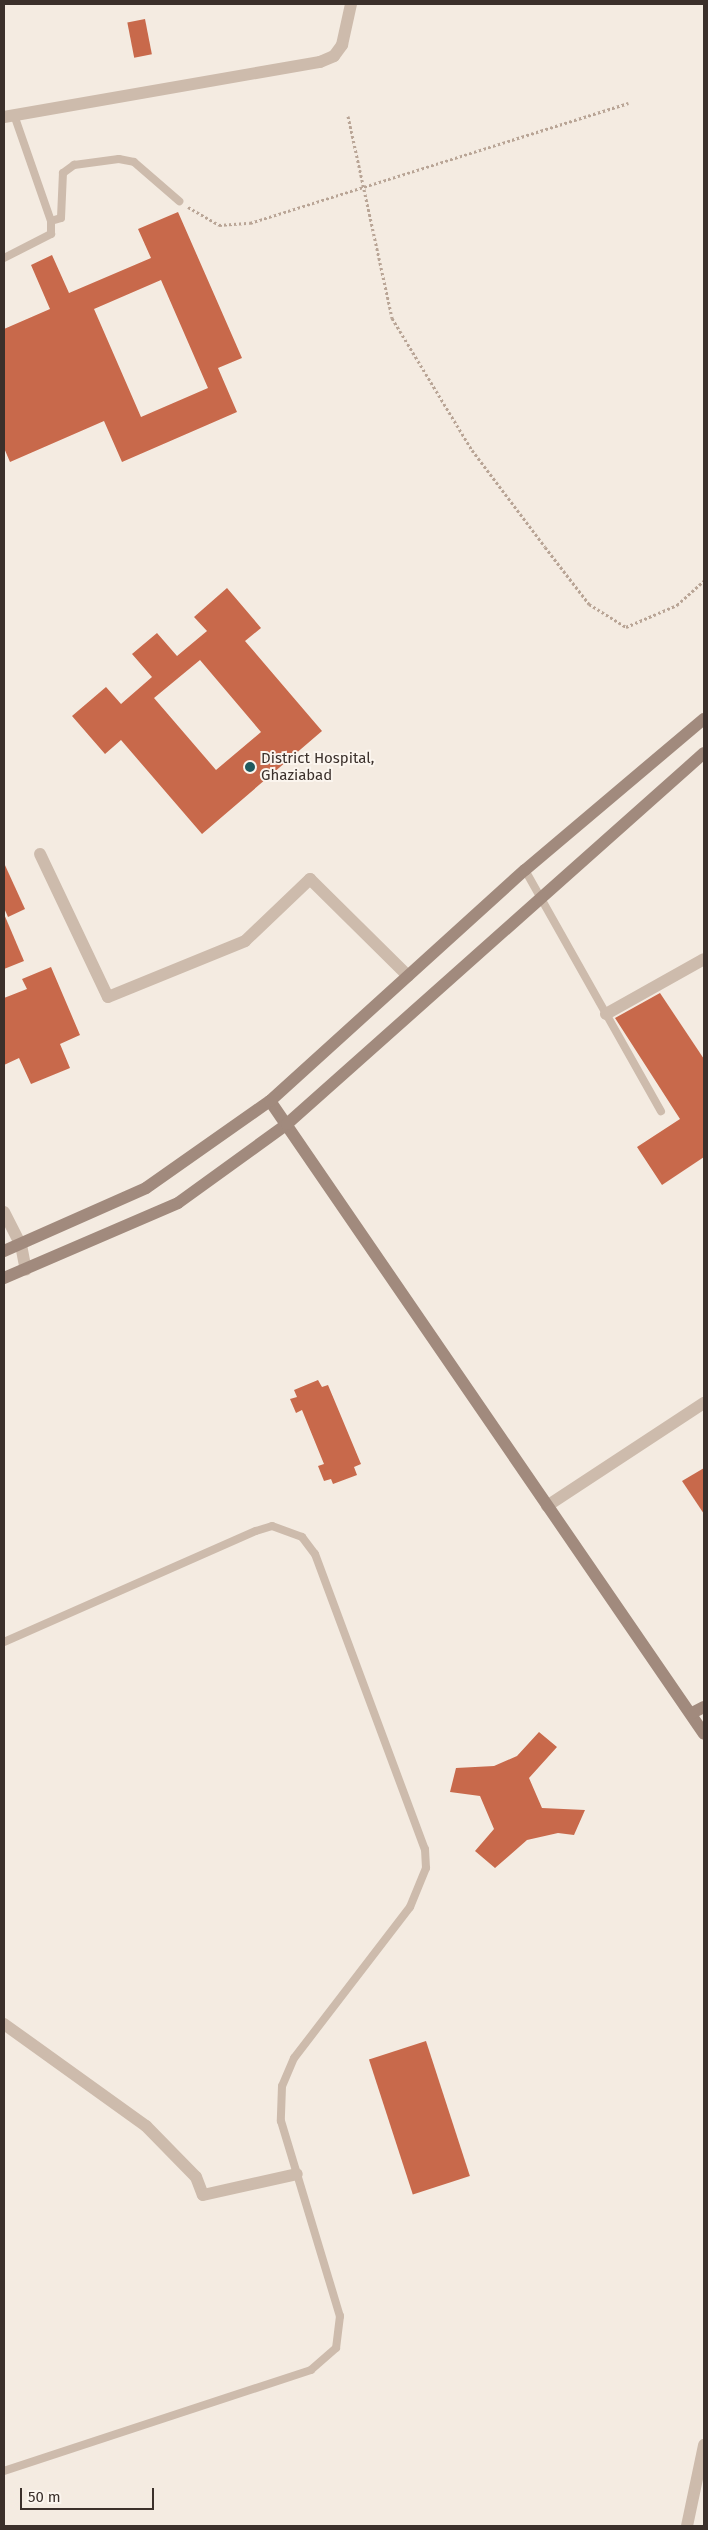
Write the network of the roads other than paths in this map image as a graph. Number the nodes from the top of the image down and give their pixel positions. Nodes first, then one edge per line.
1 (351, 4) edge
2 (9, 116) edge
3 (179, 201) road end
4 (51, 221) junction
5 (4, 258) edge
6 (704, 719) edge
7 (704, 753) edge
8 (40, 854) dead end
9 (525, 870) junction
10 (539, 896) junction
11 (704, 959) edge
12 (408, 976) junction
13 (606, 1014) junction
14 (270, 1101) junction
15 (661, 1111) dead end
16 (287, 1124) junction
17 (4, 1212) edge
18 (21, 1245) junction
19 (4, 1251) edge
20 (26, 1270) junction
21 (4, 1278) edge
22 (704, 1403) edge
23 (547, 1506) junction
24 (4, 1642) edge
25 (704, 1707) edge
26 (692, 1714) junction
27 (704, 1734) edge
28 (4, 2024) edge
29 (297, 2174) junction
30 (704, 2445) edge
31 (4, 2471) edge
32 (687, 2526) edge

1 - 2 street
2 - 4 lane
3 - 4 lane
4 - 5 lane
6 - 9 street
7 - 10 street
8 - 12 street
9 - 10 lane
9 - 12 street
10 - 13 lane
10 - 16 street
11 - 13 street
12 - 14 street
13 - 15 lane
14 - 16 street
14 - 18 street
16 - 20 street
16 - 23 street
17 - 18 street
18 - 19 street
18 - 20 street
20 - 21 street
22 - 23 street
23 - 26 street
24 - 29 lane
25 - 26 street
26 - 27 street
28 - 29 street
29 - 31 lane
30 - 32 street

